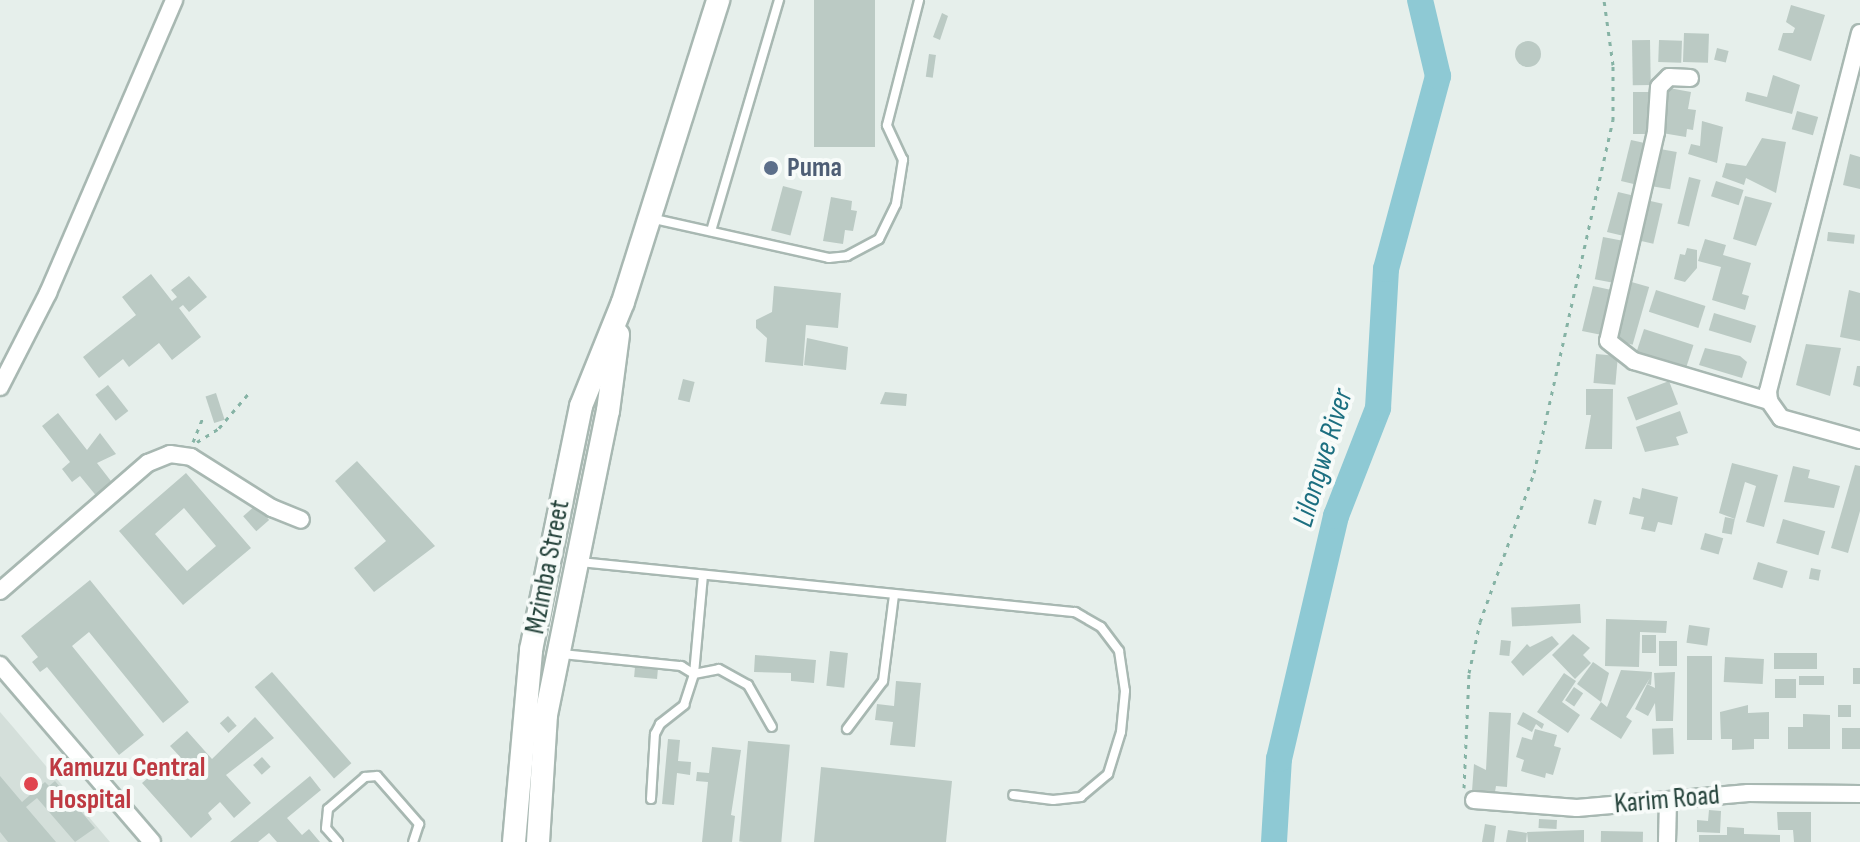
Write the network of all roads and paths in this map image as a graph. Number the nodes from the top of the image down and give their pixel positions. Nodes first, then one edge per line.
1 (174, 0) edge
2 (718, 0) edge
3 (779, 0) edge
4 (919, 0) edge
5 (1604, 0) edge
6 (1860, 33) edge
7 (1690, 78) dead end
8 (650, 218) junction
9 (711, 231) junction
10 (623, 302) junction
11 (2, 375) edge
12 (249, 393) dead end
13 (1769, 401) junction
14 (203, 417) dead end
15 (1860, 440) edge
16 (301, 520) dead end
17 (576, 562) junction
18 (703, 576) junction
19 (0, 591) edge
20 (894, 595) junction
21 (558, 654) junction
22 (0, 665) edge
23 (694, 674) junction
24 (772, 727) dead end
25 (847, 729) dead end
26 (1860, 794) edge
27 (1013, 795) dead end
28 (651, 799) dead end
29 (1474, 800) joint
30 (1668, 801) junction
31 (152, 842) edge
32 (338, 842) edge
33 (413, 842) edge
34 (514, 842) edge
35 (538, 842) edge
36 (1667, 842) edge

1 - 11 street
2 - 8 street, Mzimba Street
3 - 9 lane
4 - 9 lane
5 - 29 path
6 - 13 street
7 - 13 street
8 - 9 lane
8 - 10 street, Mzimba Street
10 - 17 street, Mzimba Street
10 - 34 street, Mzimba Street
12 - 14 path
13 - 15 street
16 - 19 street
17 - 18 lane
17 - 21 street, Mzimba Street
18 - 20 lane
18 - 23 lane
20 - 25 lane
20 - 27 lane
21 - 23 lane
21 - 35 street, Mzimba Street
22 - 31 street
23 - 24 lane
23 - 28 lane
26 - 30 street, Karim Road
29 - 30 street, Karim Road
30 - 36 street
32 - 33 lane

